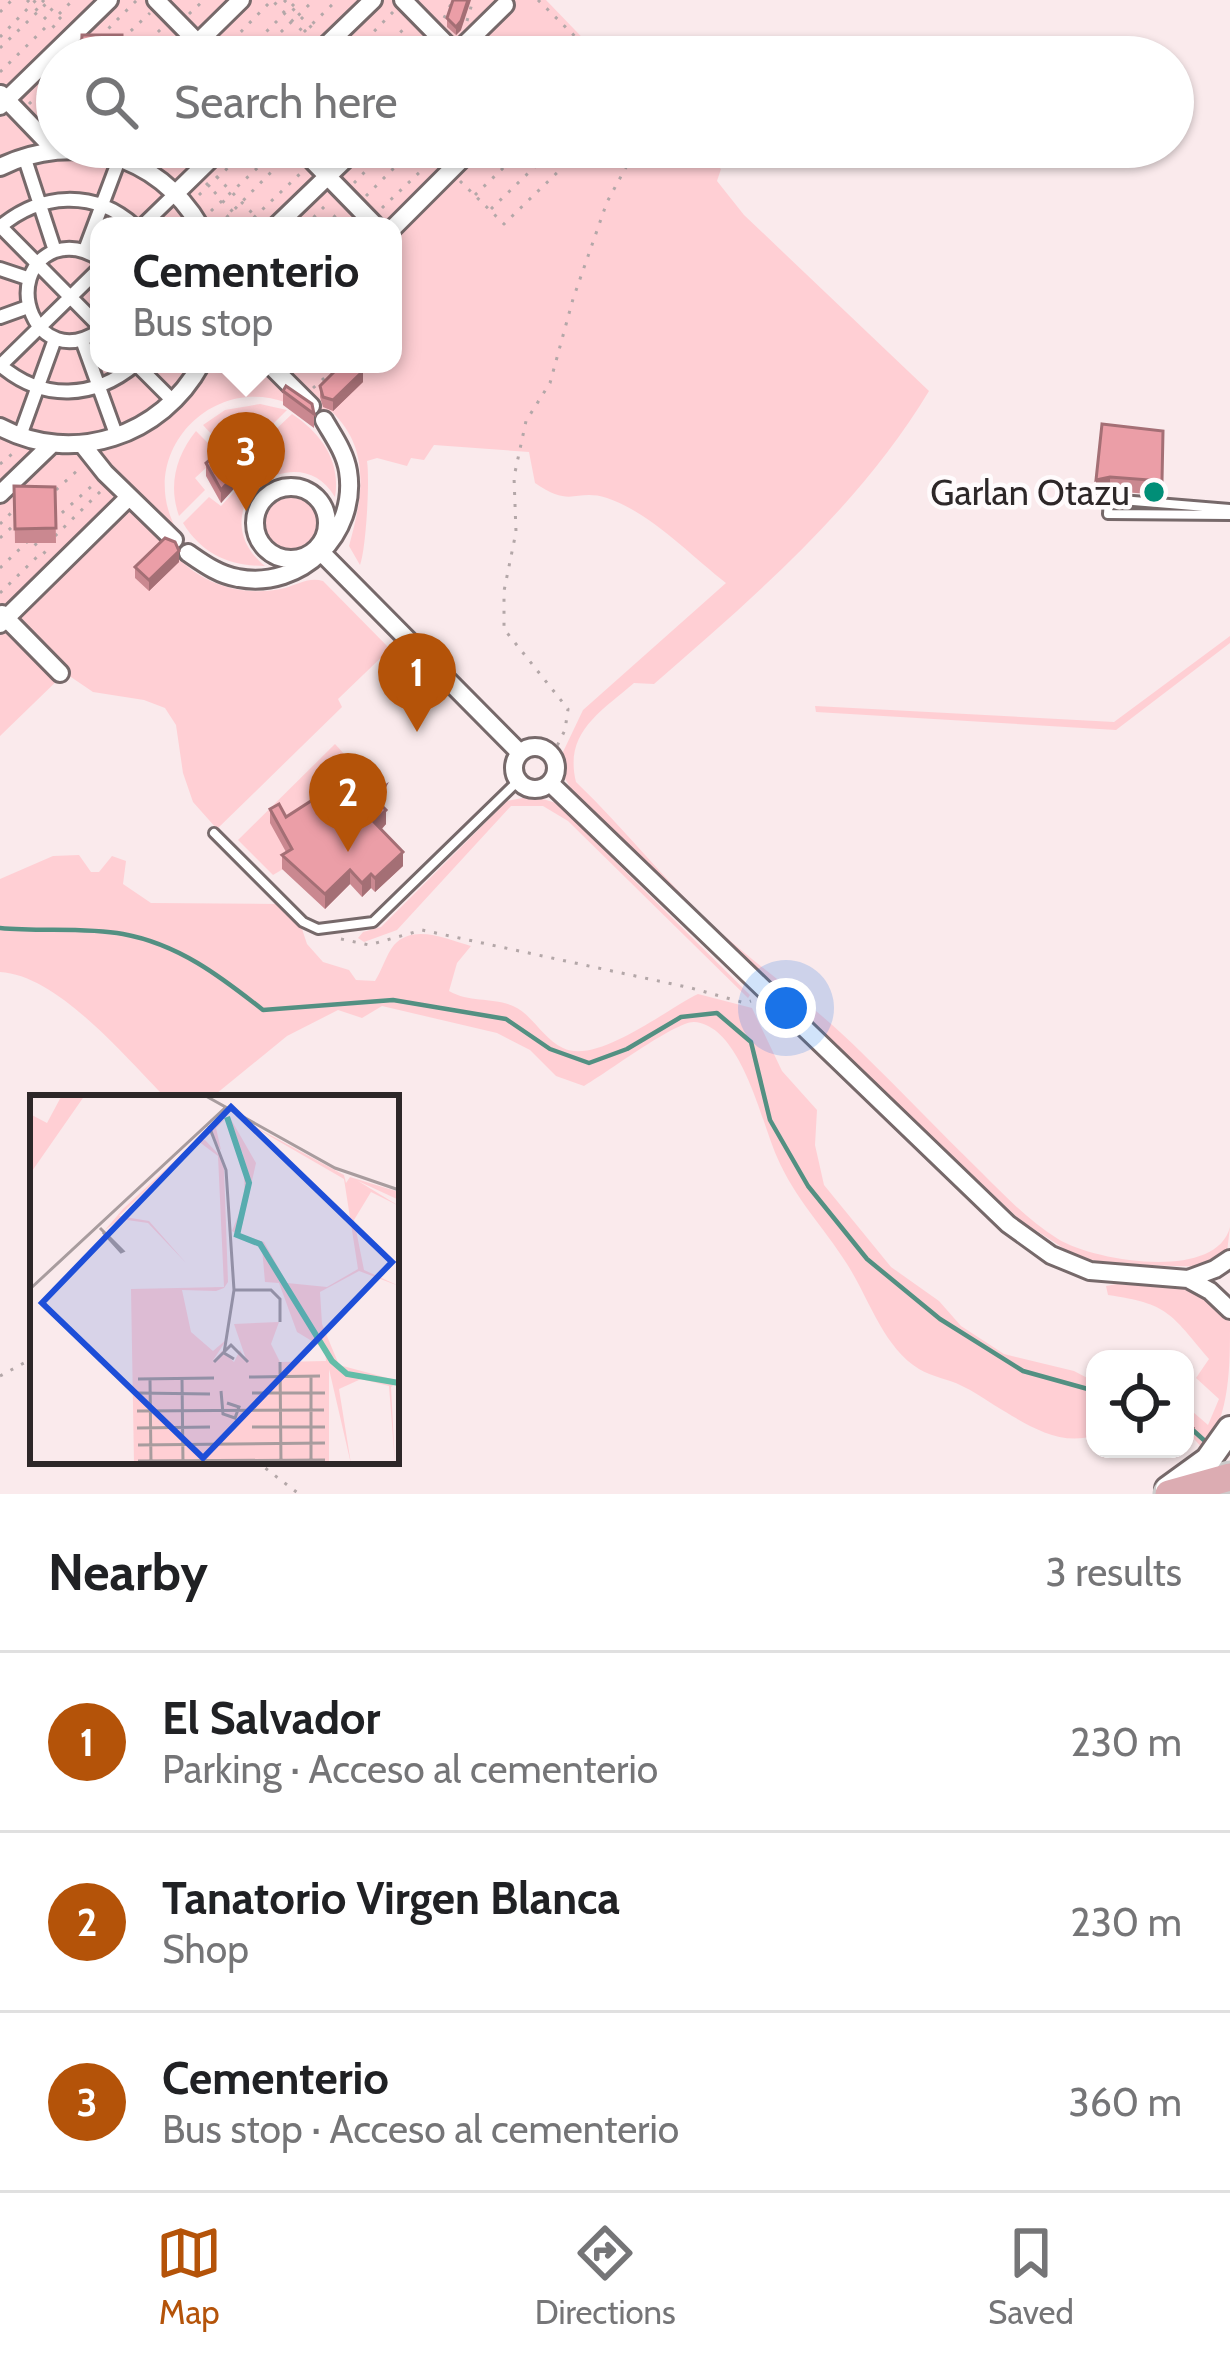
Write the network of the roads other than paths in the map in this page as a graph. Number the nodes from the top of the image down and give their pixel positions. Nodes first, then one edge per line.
1 (109, 0) edge
2 (241, 0) edge
3 (373, 0) edge
4 (404, 0) edge
5 (505, 5) dead end
6 (170, 14) edge
7 (72, 36) edge
8 (191, 36) edge
9 (205, 36) edge
10 (336, 36) edge
11 (438, 36) edge
12 (475, 36) edge
13 (36, 79) edge
14 (11, 108) edge
15 (36, 131) edge
16 (36, 153) edge
17 (24, 156) junction
18 (0, 166) edge
19 (116, 168) edge
20 (140, 168) edge
21 (211, 168) edge
22 (320, 168) edge
23 (336, 168) edge
24 (453, 168) edge
25 (328, 176) junction
26 (182, 200) junction
27 (40, 203) junction
28 (102, 205) junction
29 (98, 217) edge
30 (123, 217) edge
31 (154, 217) edge
32 (194, 217) edge
33 (285, 217) edge
34 (367, 217) edge
35 (402, 219) edge
36 (0, 227) edge
37 (90, 239) edge
38 (86, 250) junction
39 (55, 251) junction
40 (90, 253) edge
41 (37, 263) junction
42 (0, 269) edge
43 (27, 278) junction
44 (90, 278) edge
45 (70, 297) junction
46 (26, 308) junction
47 (0, 317) edge
48 (90, 319) edge
49 (38, 328) junction
50 (90, 335) edge
51 (55, 339) junction
52 (82, 340) junction
53 (90, 362) edge
54 (0, 365) edge
55 (94, 373) edge
56 (122, 373) edge
57 (145, 373) edge
58 (195, 373) edge
59 (278, 373) edge
60 (99, 387) junction
61 (37, 388) junction
62 (174, 402) junction
63 (0, 428) edge
64 (117, 437) junction
65 (24, 438) junction
66 (52, 444) junction
67 (86, 451) junction
68 (0, 496) edge
69 (128, 498) junction
70 (1230, 512) edge
71 (320, 551) junction
72 (2, 618) edge
73 (60, 673) dead end
74 (520, 753) junction
75 (518, 782) junction
76 (550, 783) junction
77 (214, 833) dead end
78 (1230, 1258) edge
79 (1230, 1275) edge
80 (1199, 1280) junction
81 (1230, 1287) edge
82 (1230, 1310) edge
83 (1230, 1429) edge
84 (1230, 1478) edge
85 (1160, 1494) edge
86 (1169, 1494) edge

1 - 7 street
2 - 9 street
3 - 10 street
4 - 11 street
5 - 12 street
6 - 8 street
13 - 14 street
14 - 15 street
16 - 17 street
17 - 18 street
17 - 27 street
19 - 28 street
20 - 26 street
21 - 26 street
22 - 25 street
23 - 25 street
24 - 35 street
25 - 33 street
25 - 34 street
26 - 31 street
26 - 32 street
27 - 28 street
27 - 36 street
27 - 39 street
28 - 29 street
28 - 30 street
36 - 41 street
37 - 38 street
38 - 39 street
38 - 40 street
39 - 41 street
41 - 43 street
41 - 45 street
42 - 43 street
43 - 46 street
44 - 45 street
45 - 48 street
45 - 49 street
46 - 47 street
46 - 49 street
49 - 51 street
49 - 54 street
50 - 52 street
51 - 52 street
51 - 61 street
52 - 53 street
54 - 61 street
55 - 60 street
56 - 60 street
57 - 62 street
58 - 62 street
59 - 71 street
60 - 61 street
60 - 64 street
61 - 65 street
62 - 64 street
63 - 65 street
64 - 67 street
65 - 66 street
66 - 67 street
66 - 68 street
67 - 69 street
69 - 71 street
69 - 72 street
70 - 70 lane
71 - 71 street
71 - 74 street
72 - 73 street
74 - 75 street
74 - 76 street
75 - 76 street
75 - 77 lane
76 - 80 street
78 - 80 street
79 - 80 street
80 - 81 street
80 - 82 street
83 - 85 main road
84 - 86 main road

